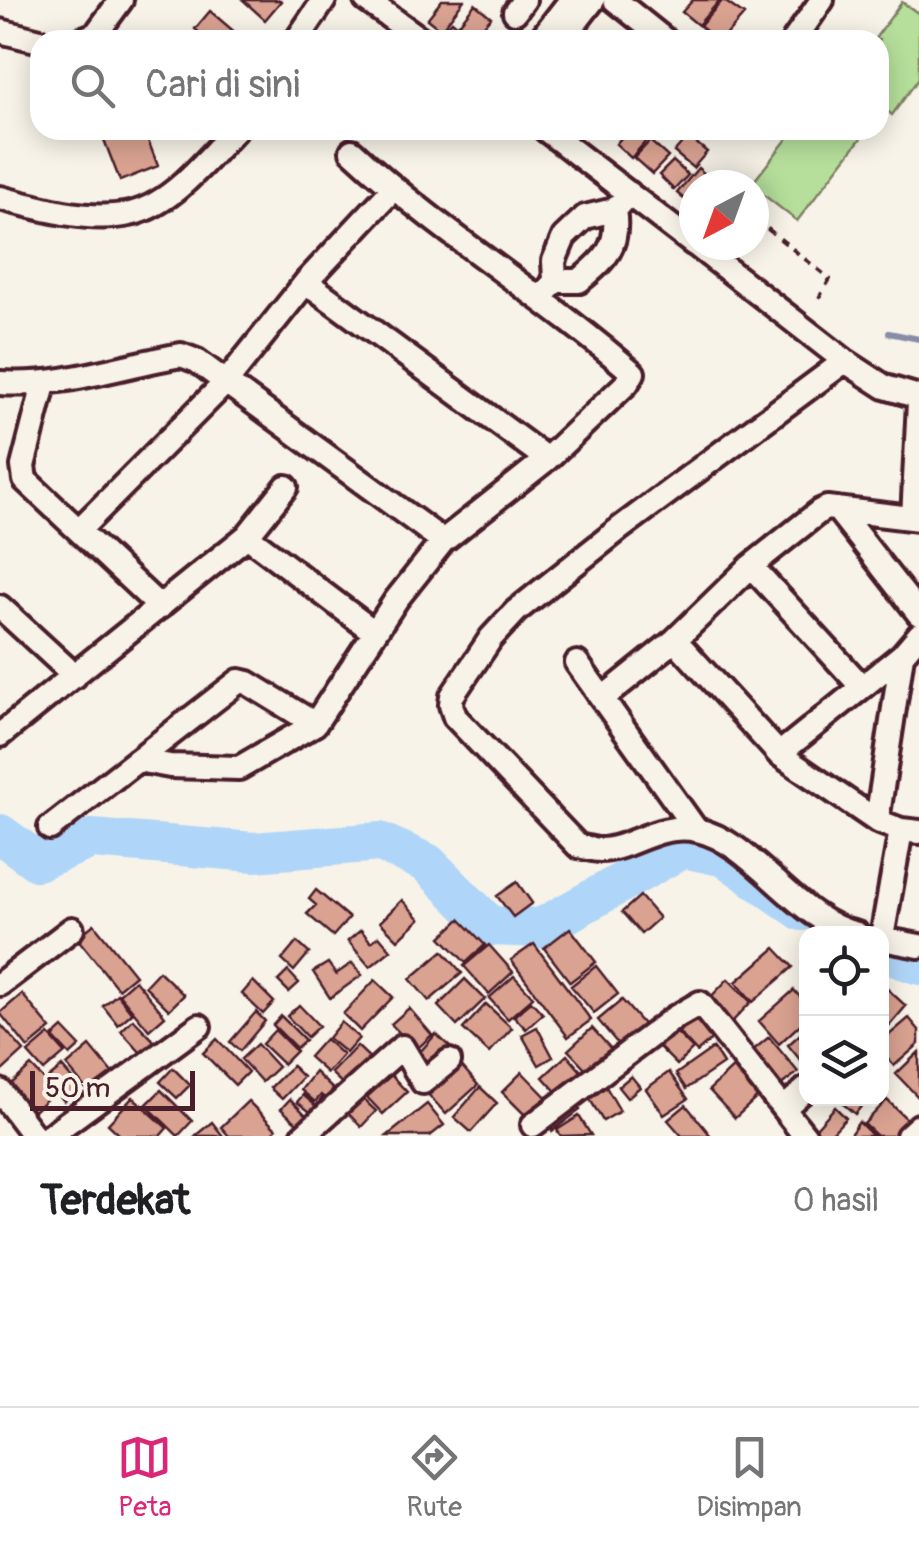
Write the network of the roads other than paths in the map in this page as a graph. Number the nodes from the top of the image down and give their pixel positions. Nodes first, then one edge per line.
1 (121, 0) edge
2 (324, 0) edge
3 (366, 0) edge
4 (572, 0) edge
5 (593, 0) edge
6 (615, 0) edge
7 (822, 0) edge
8 (99, 30) edge
9 (304, 30) edge
10 (408, 30) edge
11 (548, 30) edge
12 (570, 30) edge
13 (652, 30) edge
14 (801, 30) edge
15 (0, 31) edge
16 (30, 38) edge
17 (225, 140) edge
18 (557, 140) edge
19 (352, 151) dead end
20 (393, 189) junction
21 (0, 198) edge
22 (622, 201) junction
23 (679, 235) edge
24 (716, 260) edge
25 (306, 282) junction
26 (548, 289) junction
27 (845, 361) junction
28 (227, 381) junction
29 (0, 382) edge
30 (44, 384) junction
31 (919, 400) edge
32 (547, 459) junction
33 (286, 487) dead end
34 (837, 509) junction
35 (916, 518) edge
36 (80, 530) junction
37 (247, 536) junction
38 (443, 541) junction
39 (751, 566) junction
40 (0, 608) edge
41 (160, 608) junction
42 (919, 614) edge
43 (374, 632) junction
44 (919, 636) edge
45 (675, 640) junction
46 (902, 655) junction
47 (577, 663) dead end
48 (75, 676) junction
49 (862, 688) junction
50 (603, 698) junction
51 (315, 724) junction
52 (0, 736) edge
53 (779, 754) junction
54 (137, 760) junction
55 (877, 820) junction
56 (50, 828) dead end
57 (696, 830) junction
58 (910, 831) edge
59 (839, 926) edge
60 (885, 926) edge
61 (72, 929) dead end
62 (889, 940) edge
63 (919, 946) edge
64 (0, 984) edge
65 (199, 1026) dead end
66 (449, 1061) dead end
67 (0, 1091) edge
68 (799, 1095) edge
69 (784, 1108) junction
70 (532, 1124) dead end
71 (919, 1126) edge
72 (34, 1136) edge
73 (49, 1136) edge
74 (303, 1136) edge
75 (805, 1136) edge
76 (908, 1136) edge

1 - 8 street
2 - 9 street
3 - 10 street
4 - 11 street
5 - 12 street
6 - 13 street
7 - 14 street
15 - 16 street
17 - 21 street
18 - 22 street
19 - 20 street
20 - 25 street
20 - 26 street
22 - 23 street
22 - 26 street
22 - 26 street
24 - 27 street
25 - 28 street
25 - 32 street
26 - 32 street
27 - 31 street
27 - 57 street
28 - 30 street
28 - 36 street
28 - 38 street
29 - 30 street
30 - 36 street
31 - 35 street
32 - 38 street
33 - 37 street
34 - 35 street
34 - 39 street
34 - 42 street
36 - 41 street
37 - 41 street
37 - 43 street
38 - 43 street
39 - 45 street
39 - 49 street
40 - 48 street
41 - 48 street
43 - 51 street
44 - 46 street
45 - 50 street
45 - 53 street
46 - 49 street
46 - 55 street
47 - 50 street
48 - 52 street
49 - 53 street
50 - 57 street
51 - 54 street
51 - 54 street
53 - 55 street
54 - 56 street
55 - 58 street
57 - 59 street
58 - 60 street
61 - 64 street
62 - 63 street
65 - 73 street
66 - 74 street
67 - 72 street
68 - 69 street
69 - 70 street
69 - 75 street
71 - 76 street

